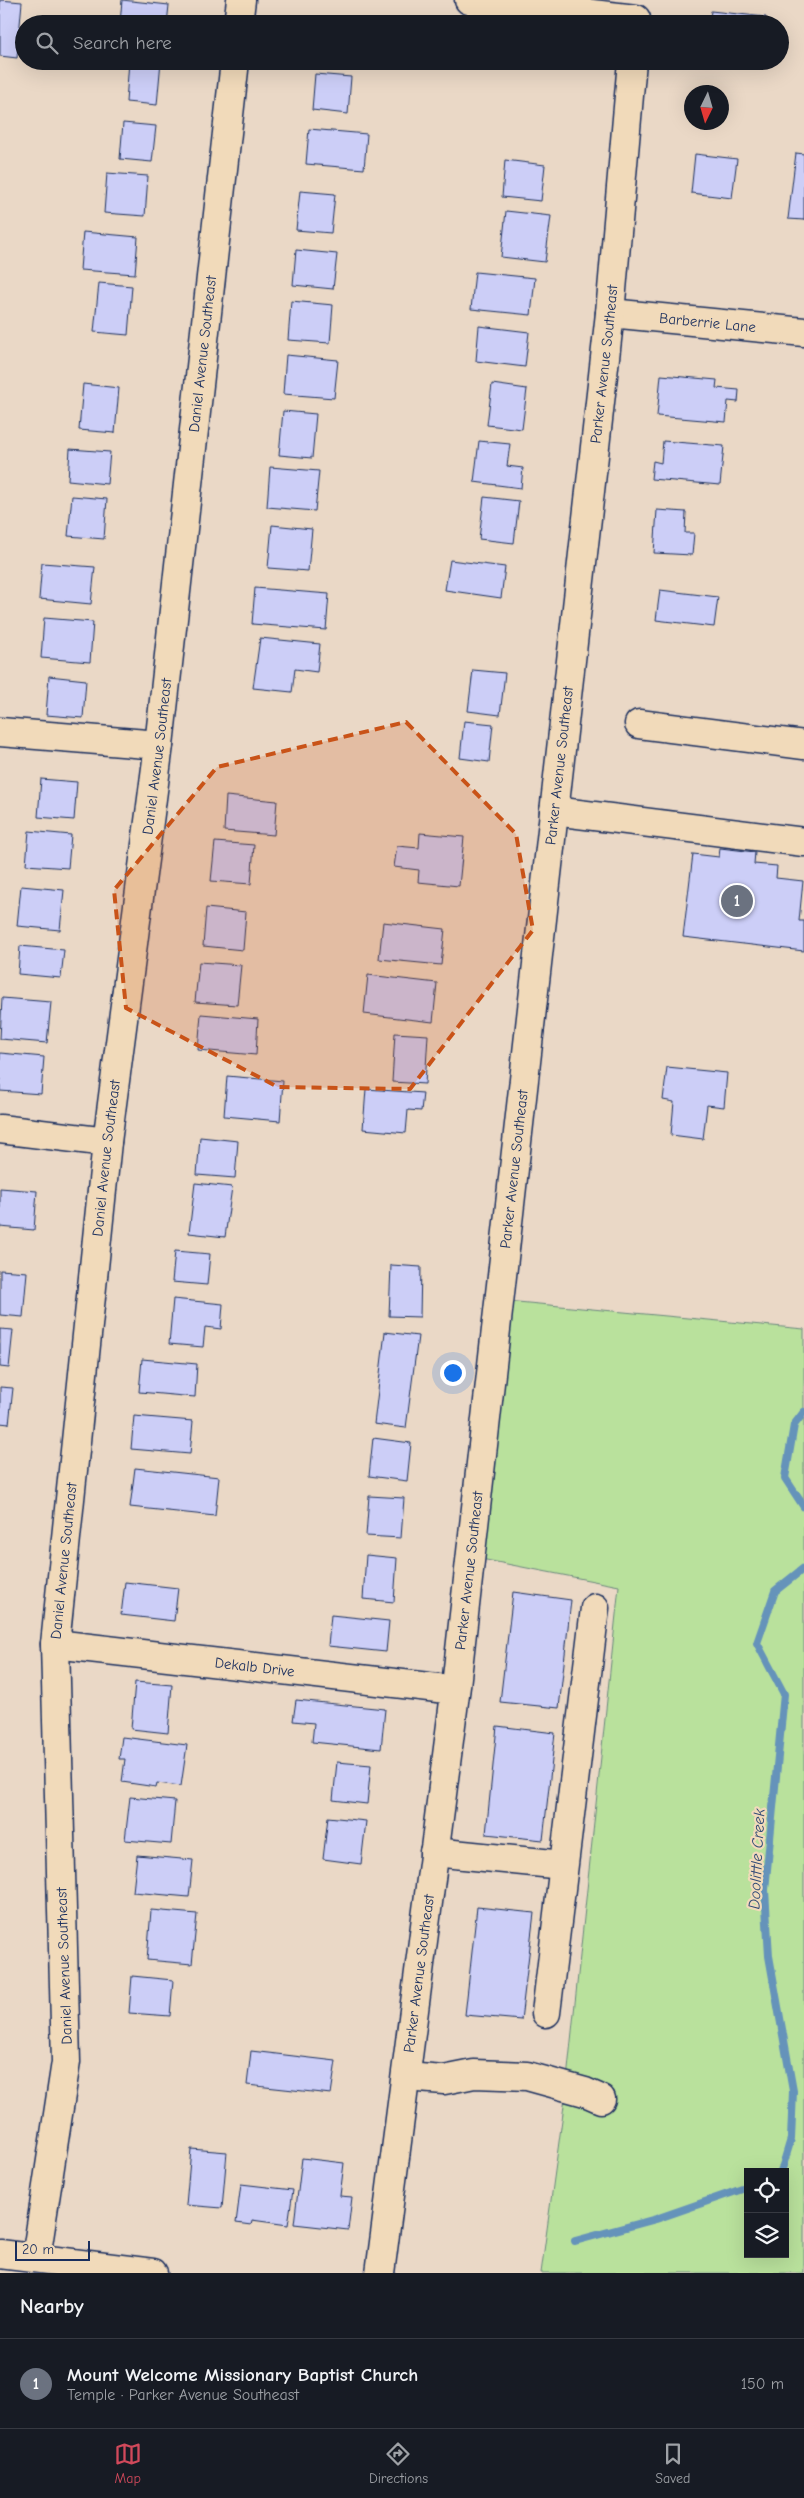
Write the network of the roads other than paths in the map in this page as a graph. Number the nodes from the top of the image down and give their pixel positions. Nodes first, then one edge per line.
1 (241, 0) edge
2 (468, 0) edge
3 (636, 14) edge
4 (239, 15) edge
5 (234, 70) edge
6 (631, 70) edge
7 (610, 313) junction
8 (804, 332) edge
9 (639, 724) dead end
10 (0, 732) edge
11 (159, 745) junction
12 (804, 745) edge
13 (554, 811) junction
14 (804, 842) edge
15 (0, 1129) edge
16 (108, 1142) junction
17 (595, 1608) dead end
18 (55, 1644) junction
19 (455, 1690) junction
20 (434, 1852) junction
21 (563, 1865) junction
22 (546, 2013) dead end
23 (406, 2077) junction
24 (601, 2099) dead end
25 (0, 2254) edge
26 (36, 2258) junction
27 (153, 2273) edge
28 (380, 2273) edge

1 - 4 street
2 - 3 street
5 - 11 street, Daniel Avenue Southeast
6 - 7 street, Parker Avenue Southeast
7 - 8 street, Barberrie Lane
7 - 13 street, Parker Avenue Southeast
9 - 12 street
10 - 11 street
11 - 16 street, Daniel Avenue Southeast
13 - 14 street
13 - 19 street, Parker Avenue Southeast
15 - 16 street
16 - 18 street, Daniel Avenue Southeast
17 - 21 street
18 - 19 street, Dekalb Drive
18 - 26 street, Daniel Avenue Southeast
19 - 20 street, Parker Avenue Southeast
20 - 21 street
20 - 23 street, Parker Avenue Southeast
21 - 22 street
23 - 24 street
23 - 28 street, Parker Avenue Southeast
25 - 26 street
26 - 27 street

